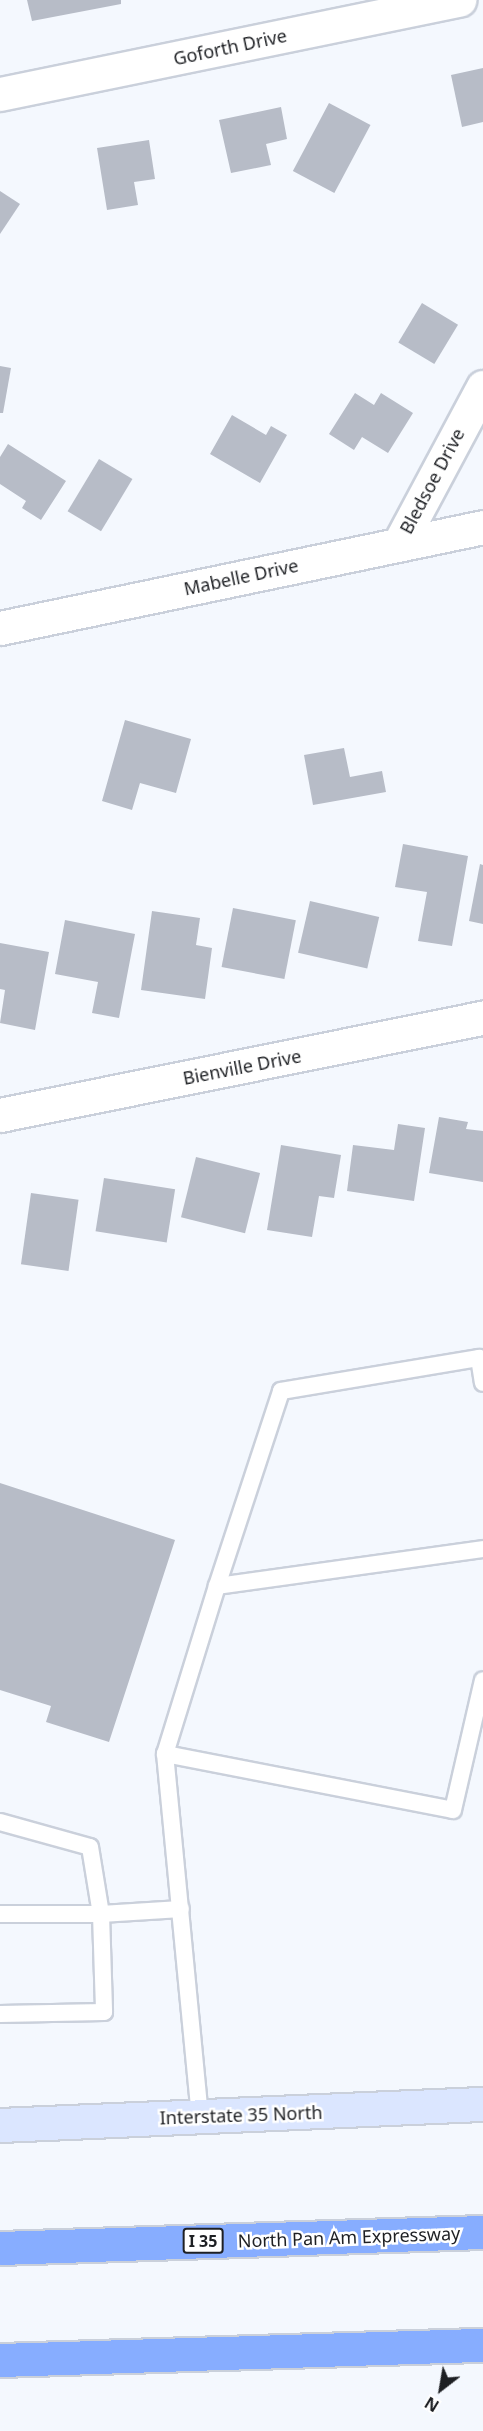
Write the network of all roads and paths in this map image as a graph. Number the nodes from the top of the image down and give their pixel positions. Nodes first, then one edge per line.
1 (459, 0) edge
2 (0, 94) edge
3 (483, 387) edge
4 (483, 527) edge
5 (399, 544) junction
6 (0, 628) edge
7 (483, 1018) edge
8 (0, 1115) edge
9 (483, 1383) edge
10 (483, 1549) edge
11 (217, 1586) junction
12 (483, 1680) edge
13 (165, 1754) junction
14 (0, 1822) edge
15 (181, 1909) junction
16 (0, 1914) edge
17 (100, 1914) junction
18 (0, 2014) edge
19 (483, 2104) edge
20 (200, 2117) junction
21 (0, 2125) edge
22 (483, 2232) edge
23 (0, 2248) edge
24 (483, 2344) edge
25 (0, 2360) edge

1 - 2 street, Goforth Drive
3 - 5 street, Bledsoe Drive
4 - 5 street, Mabelle Drive
5 - 6 street, Mabelle Drive
7 - 8 street, Bienville Drive
9 - 11 lane
10 - 11 lane
11 - 13 lane
12 - 13 lane
13 - 15 lane
14 - 17 lane
15 - 17 lane
15 - 20 lane
16 - 17 lane
17 - 18 lane
19 - 20 main road, Interstate 35 North
20 - 21 main road, Interstate 35 North
22 - 23 highway, North Pan Am Expressway / I 35
24 - 25 highway

